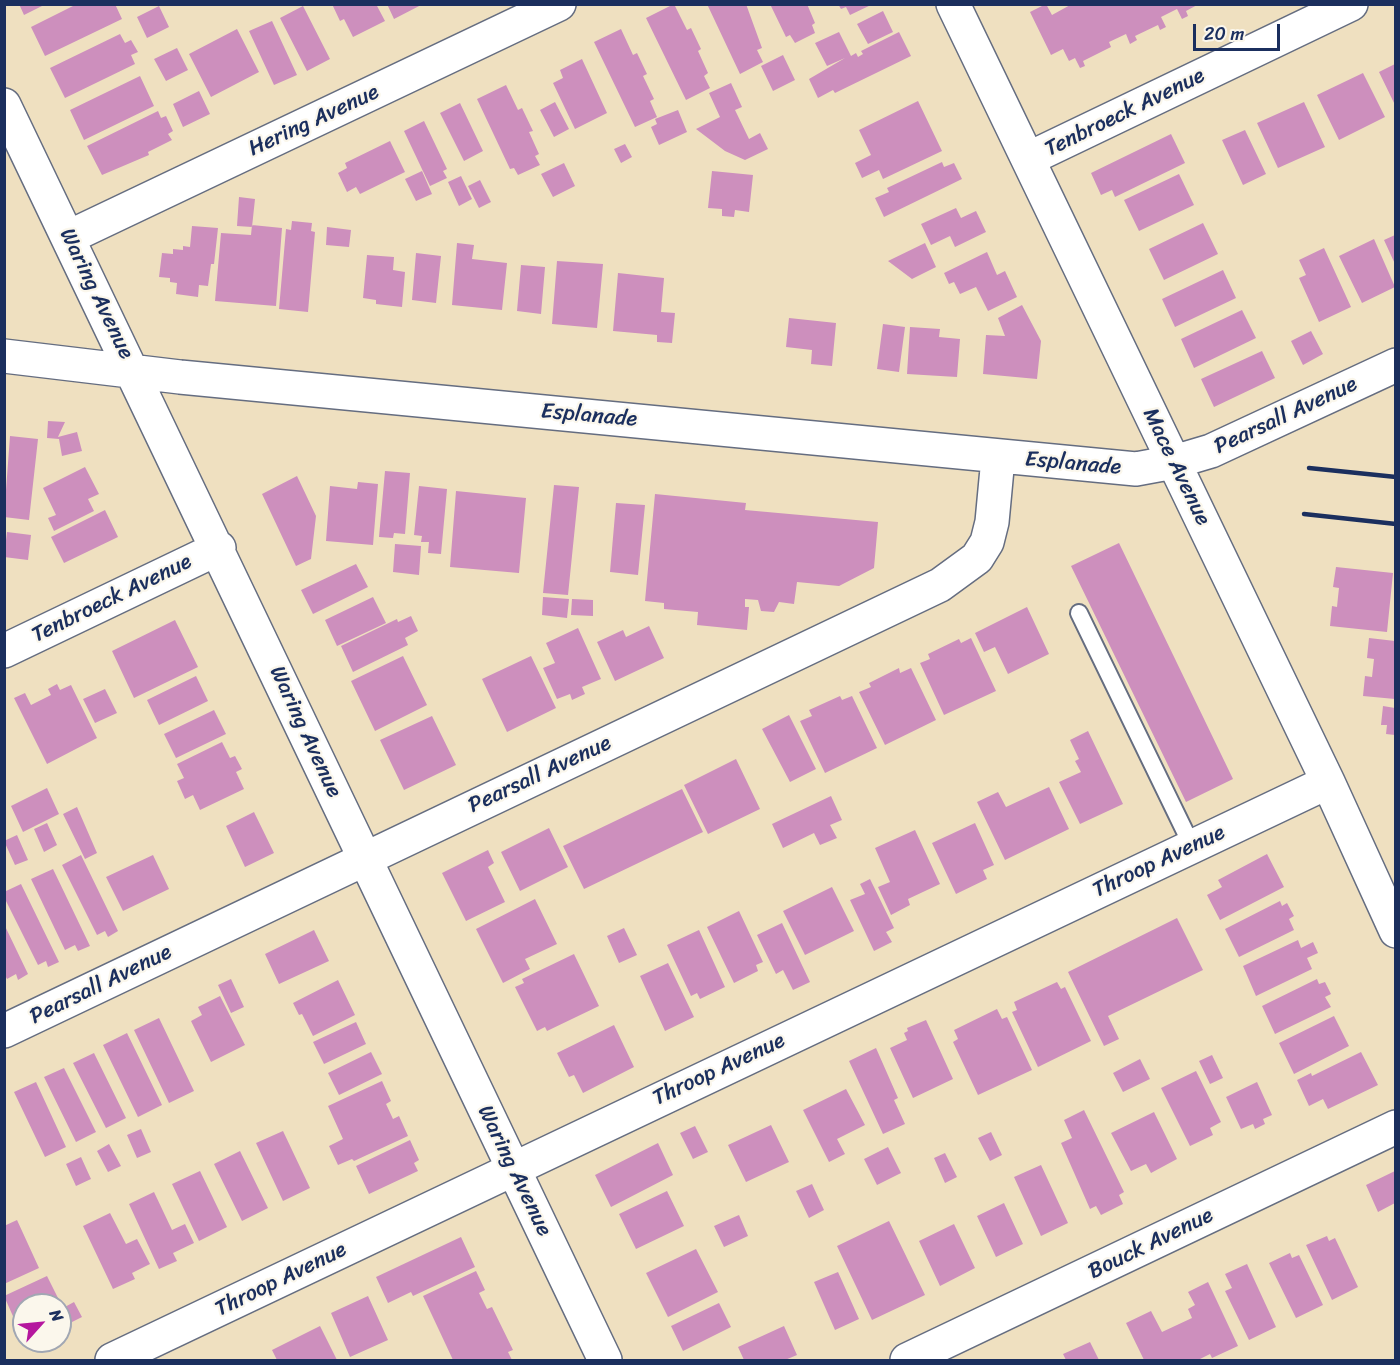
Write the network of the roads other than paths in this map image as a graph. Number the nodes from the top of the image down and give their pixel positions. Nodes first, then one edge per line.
1 (559, 4) edge
2 (953, 4) edge
3 (1351, 4) edge
4 (4, 105) edge
5 (1028, 159) junction
6 (69, 237) junction
7 (4, 357) edge
8 (1395, 365) edge
9 (134, 370) junction
10 (998, 458) junction
11 (1174, 462) junction
12 (219, 548) junction
13 (1079, 613) dead end
14 (4, 651) edge
15 (1328, 782) junction
16 (1192, 846) junction
17 (364, 859) junction
18 (1385, 883) edge
19 (1395, 931) edge
20 (4, 1031) edge
21 (1395, 1127) edge
22 (513, 1168) junction
23 (112, 1360) edge
24 (605, 1360) edge
25 (908, 1360) edge

1 - 6 street, Hering Avenue
2 - 5 street, Mace Avenue
3 - 5 street, Tenbroeck Avenue
4 - 6 street, Waring Avenue
5 - 11 street, Mace Avenue
6 - 9 street, Waring Avenue
7 - 9 street, Esplanade
8 - 11 street, Pearsall Avenue
9 - 10 street, Esplanade
9 - 12 street, Waring Avenue
10 - 11 street, Esplanade
10 - 17 street, Pearsall Avenue
11 - 15 street, Mace Avenue
12 - 14 street, Tenbroeck Avenue
12 - 17 street, Waring Avenue
13 - 16 lane
15 - 16 street, Throop Avenue
15 - 18 street, Mace Avenue
16 - 22 street, Throop Avenue
17 - 20 street, Pearsall Avenue
17 - 22 street, Waring Avenue
18 - 19 street, Mace Avenue
21 - 25 street, Bouck Avenue
22 - 23 street, Throop Avenue
22 - 24 street, Waring Avenue

